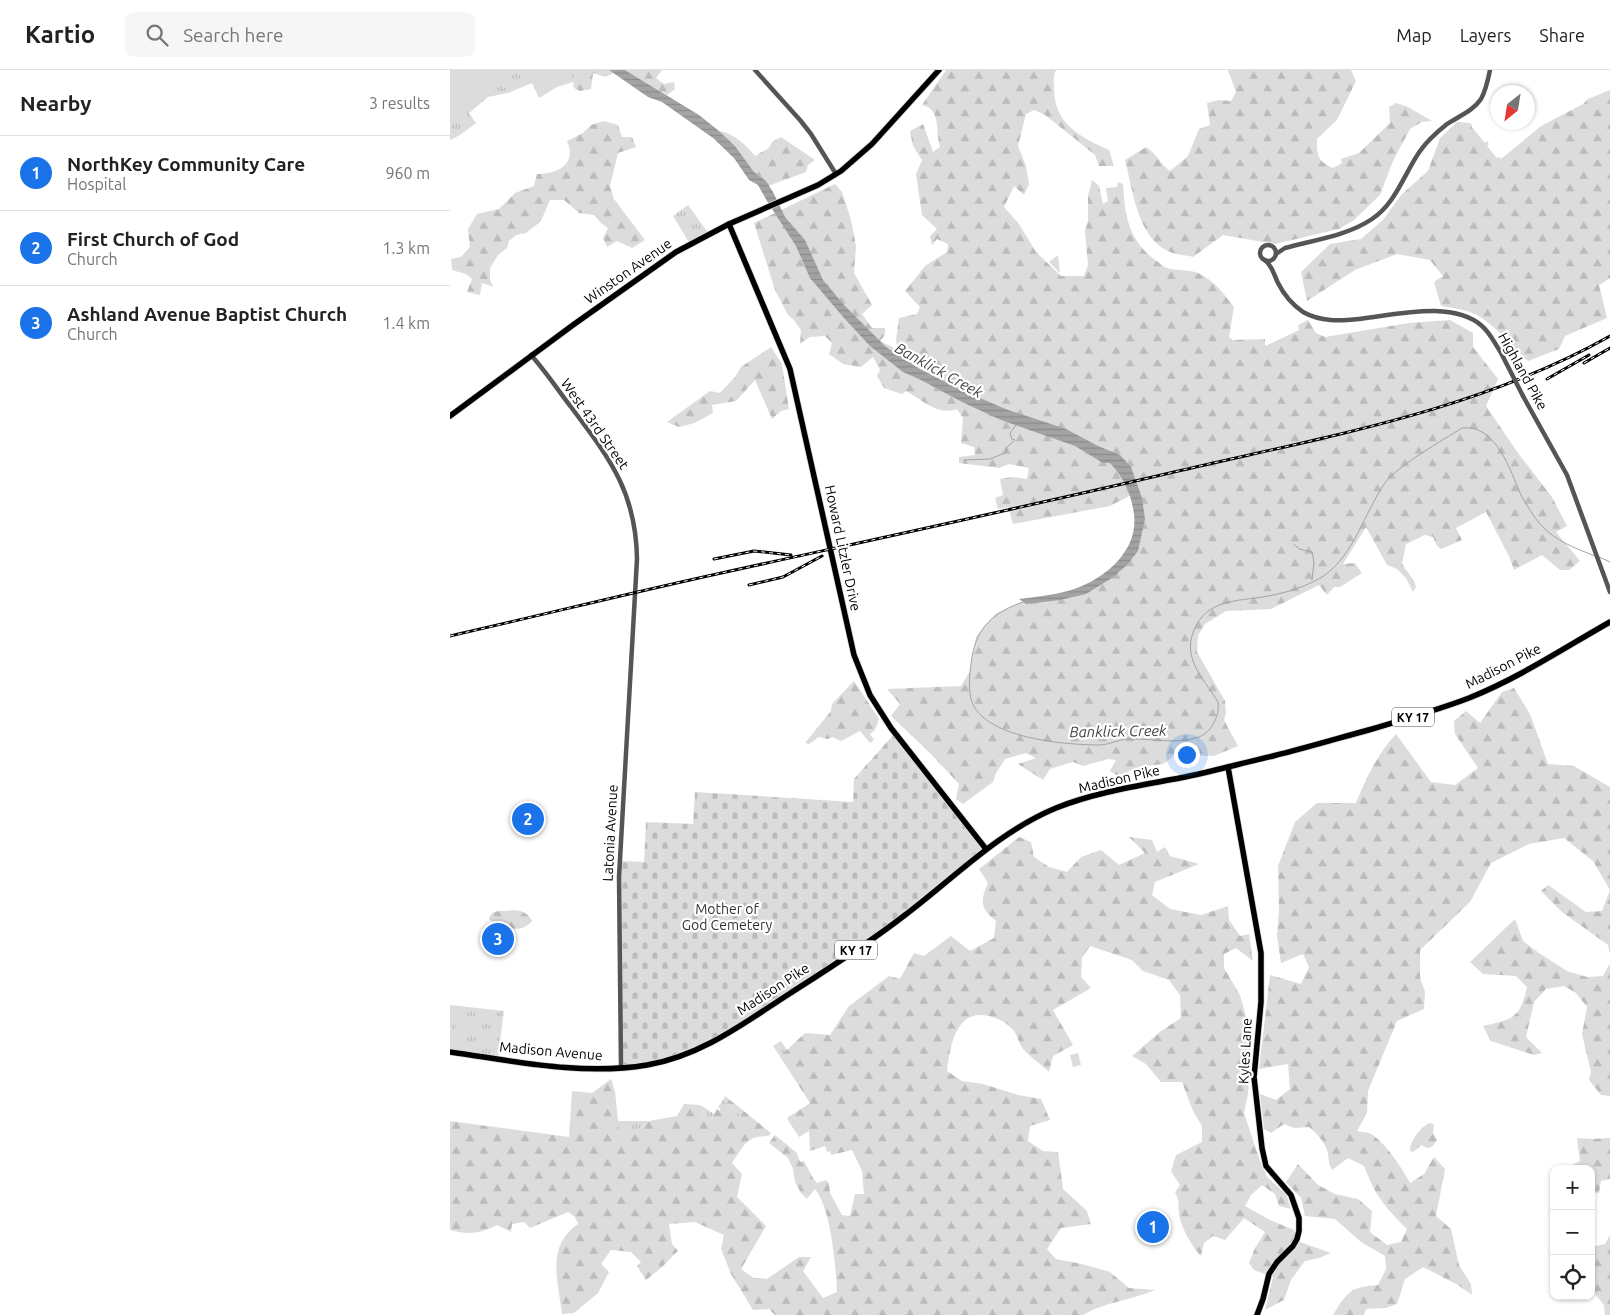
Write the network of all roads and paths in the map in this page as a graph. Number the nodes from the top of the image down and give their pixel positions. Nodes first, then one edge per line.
1 (755, 70) edge
2 (939, 70) edge
3 (1490, 70) edge
4 (836, 174) junction
5 (729, 224) junction
6 (1273, 246) junction
7 (1285, 248) junction
8 (1275, 256) junction
9 (1265, 260) junction
10 (1273, 270) junction
11 (531, 355) junction
12 (450, 416) edge
13 (1610, 592) edge
14 (635, 599) joint
15 (1610, 622) edge
16 (1228, 767) junction
17 (986, 850) junction
18 (733, 1030) joint
19 (450, 1052) edge
20 (621, 1068) junction
21 (1257, 1315) edge

1 - 4 street
2 - 4 main road, Winston Avenue
3 - 7 street
4 - 5 main road, Winston Avenue
5 - 11 main road, Winston Avenue
5 - 17 main road, Howard Litzler Drive
6 - 7 street
6 - 8 street
6 - 9 street
7 - 8 street
8 - 9 street
8 - 10 street, Highland Pike
9 - 10 street, Highland Pike
10 - 13 street, Highland Pike, bridge
11 - 12 main road, Winston Avenue
11 - 14 street, West 43rd Street
14 - 20 street, Latonia Avenue
15 - 16 main road, Madison Pike / KY 17
16 - 17 main road, Madison Pike / KY 17
16 - 21 main road, Kyles Lane
17 - 18 main road, Madison Pike / KY 17
18 - 20 main road, Madison Avenue / KY 17
19 - 20 main road, Madison Avenue / KY 17

